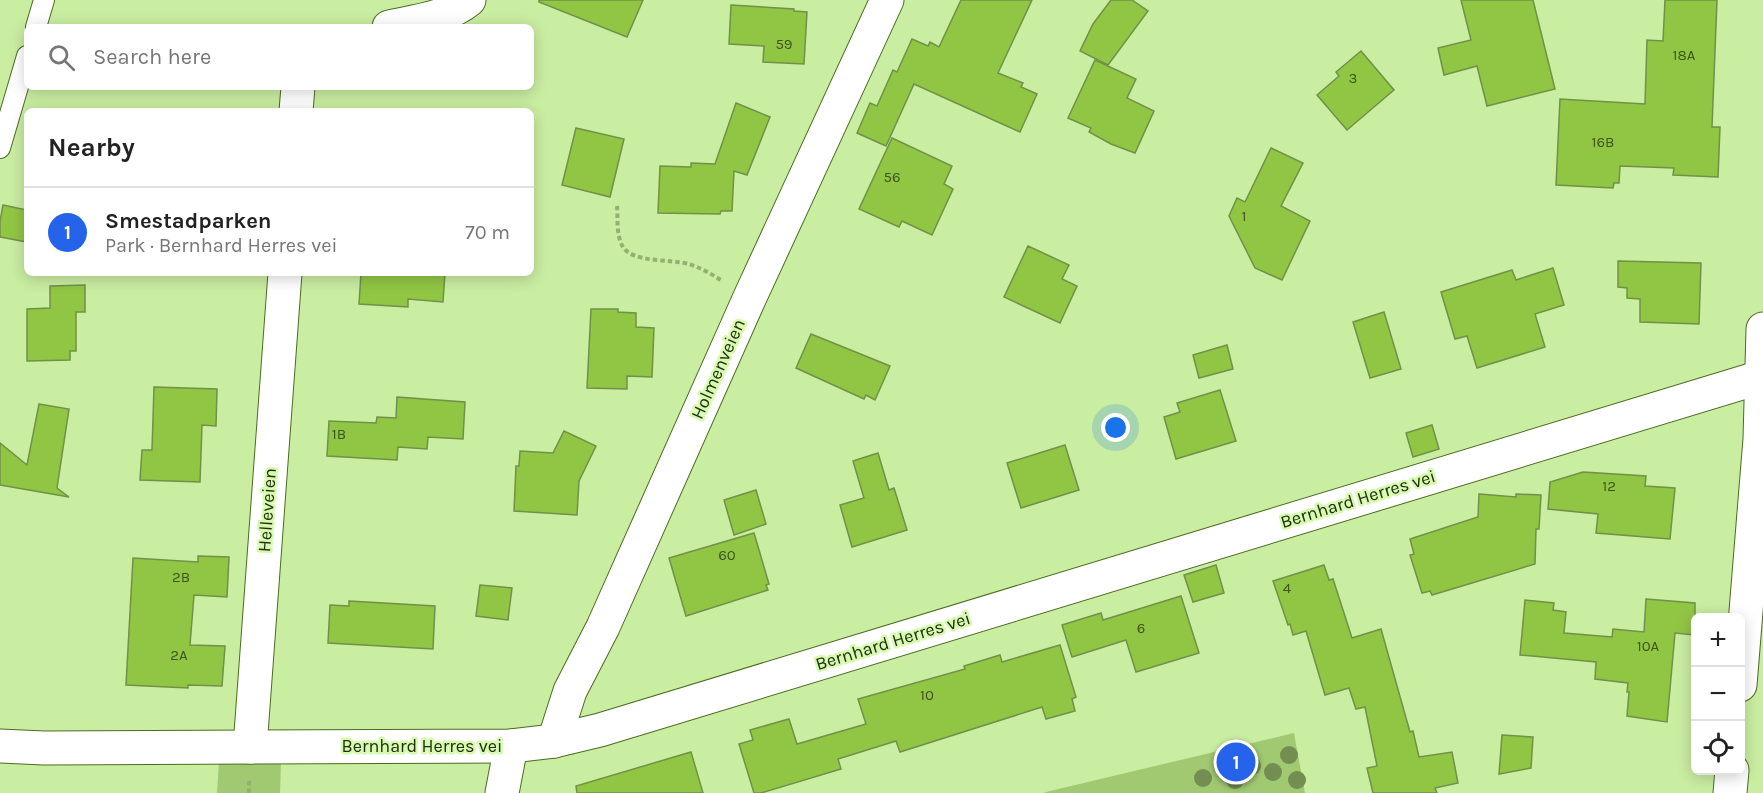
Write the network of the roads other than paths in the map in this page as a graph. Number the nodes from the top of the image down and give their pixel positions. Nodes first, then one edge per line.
1 (44, 0) edge
2 (469, 0) edge
3 (887, 0) edge
4 (37, 24) edge
5 (402, 24) edge
6 (24, 66) edge
7 (298, 90) edge
8 (297, 108) edge
9 (0, 148) edge
10 (285, 276) edge
11 (1763, 329) edge
12 (1761, 377) junction
13 (1741, 667) edge
14 (554, 741) junction
15 (0, 746) edge
16 (511, 746) junction
17 (250, 747) junction
18 (1732, 775) edge
19 (502, 793) edge
20 (1730, 793) edge

1 - 4 lane
2 - 5 street
3 - 14 street, Holmenveien
6 - 9 lane
7 - 8 street
10 - 17 street, Helleveien
11 - 12 street
12 - 13 street
12 - 14 street, Bernhard Herres vei
14 - 16 street, Bernhard Herres vei
15 - 17 street, Bernhard Herres vei
16 - 17 street, Bernhard Herres vei
16 - 19 street
18 - 20 street

